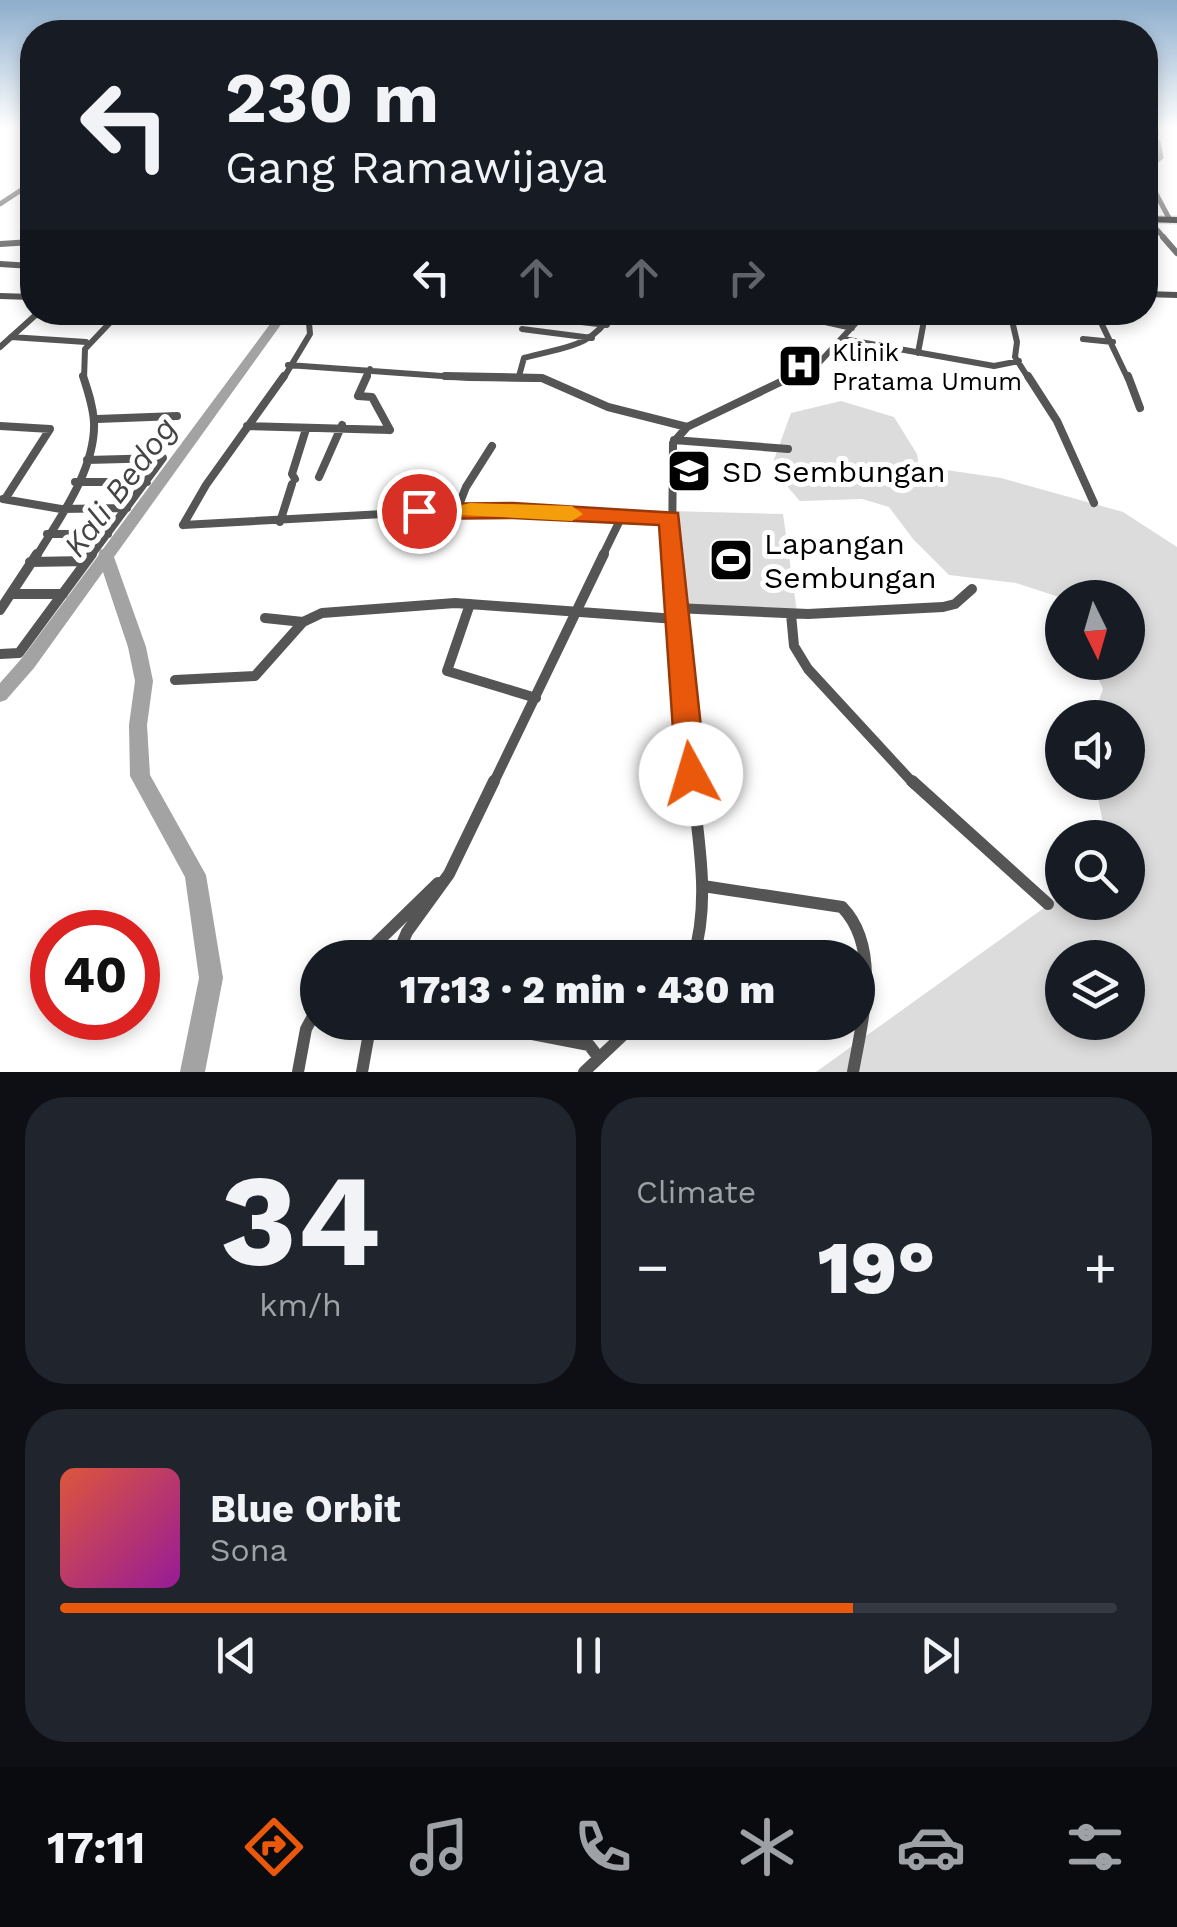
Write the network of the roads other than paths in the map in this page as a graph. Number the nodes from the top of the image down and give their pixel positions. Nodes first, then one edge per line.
1 (1158, 195) edge
2 (1173, 220) edge
3 (1158, 231) edge
4 (1177, 253) edge
5 (0, 296) edge
6 (12, 296) junction
7 (20, 296) edge
8 (0, 306) edge
9 (24, 325) edge
10 (105, 325) edge
11 (309, 325) edge
12 (561, 325) edge
13 (606, 325) edge
14 (839, 325) edge
15 (855, 325) edge
16 (1012, 325) edge
17 (1104, 325) edge
18 (923, 326) dead end
19 (852, 328) junction
20 (522, 329) dead end
21 (556, 333) junction
22 (11, 337) junction
23 (595, 338) junction
24 (842, 339) junction
25 (1083, 339) dead end
26 (86, 342) junction
27 (1113, 342) junction
28 (1, 345) edge
29 (918, 353) junction
30 (1019, 362) junction
31 (288, 365) junction
32 (370, 370) junction
33 (518, 376) junction
34 (1140, 408) dead end
35 (176, 416) dead end
36 (97, 419) junction
37 (342, 425) junction
38 (0, 426) edge
39 (247, 426) junction
40 (687, 427) junction
41 (306, 429) junction
42 (674, 440) junction
43 (492, 446) dead end
44 (788, 450) dead end
45 (87, 460) junction
46 (319, 478) dead end
47 (75, 482) junction
48 (148, 482) junction
49 (2, 499) edge
50 (1094, 503) dead end
51 (61, 508) junction
52 (127, 508) junction
53 (457, 510) junction
54 (622, 516) junction
55 (670, 518) junction
56 (280, 522) junction
57 (48, 534) junction
58 (108, 534) junction
59 (30, 562) junction
60 (87, 562) junction
61 (972, 589) dead end
62 (12, 594) junction
63 (63, 594) junction
64 (470, 604) junction
65 (0, 610) edge
66 (575, 612) junction
67 (675, 614) junction
68 (791, 614) junction
69 (265, 618) dead end
70 (302, 622) junction
71 (0, 654) edge
72 (175, 680) dead end
73 (536, 698) junction
74 (449, 874) junction
75 (703, 886) junction
76 (1045, 901) edge
77 (380, 940) edge
78 (404, 940) edge
79 (699, 940) edge
80 (304, 1040) edge
81 (368, 1040) edge
82 (559, 1040) edge
83 (618, 1040) edge
84 (599, 1058) junction
85 (298, 1072) edge
86 (362, 1072) edge
87 (584, 1072) edge
88 (853, 1072) edge

1 - 2 street
3 - 4 street
5 - 6 street
6 - 7 street
6 - 8 street
9 - 22 street
10 - 26 street
11 - 31 street
12 - 21 street
13 - 23 street
14 - 19 street
15 - 19 street
16 - 30 street
17 - 27 street
18 - 29 street
19 - 24 street
20 - 21 street
21 - 23 street
22 - 26 street
22 - 28 street
23 - 33 street
24 - 29 street
24 - 40 street
25 - 27 street
26 - 36 street
27 - 34 street
29 - 30 street
30 - 50 street
31 - 32 street
31 - 39 street
32 - 33 street
32 - 37 street
33 - 40 street
35 - 36 street
36 - 45 street
37 - 41 street
37 - 46 street
38 - 49 street
39 - 41 street
39 - 56 street
40 - 42 street
41 - 56 street
42 - 44 street
42 - 55 street
43 - 53 street
45 - 47 street
45 - 48 street
47 - 48 street
47 - 51 street
48 - 52 street
49 - 51 street
51 - 52 street
51 - 57 street
52 - 58 street
53 - 54 street
53 - 56 street
54 - 55 street
54 - 66 street
55 - 67 street
57 - 58 street
57 - 59 street
58 - 60 street
59 - 60 street
59 - 62 street
60 - 63 street
61 - 68 street
62 - 63 street
62 - 65 street
63 - 71 street
64 - 66 street
64 - 70 street
64 - 73 street
66 - 67 street
66 - 73 street
67 - 68 street
67 - 75 street
68 - 76 street
69 - 70 street
70 - 72 street
73 - 74 street
74 - 77 street
74 - 78 street
75 - 79 street
75 - 88 street
80 - 85 street
81 - 86 street
82 - 84 street
83 - 84 street
84 - 87 street

